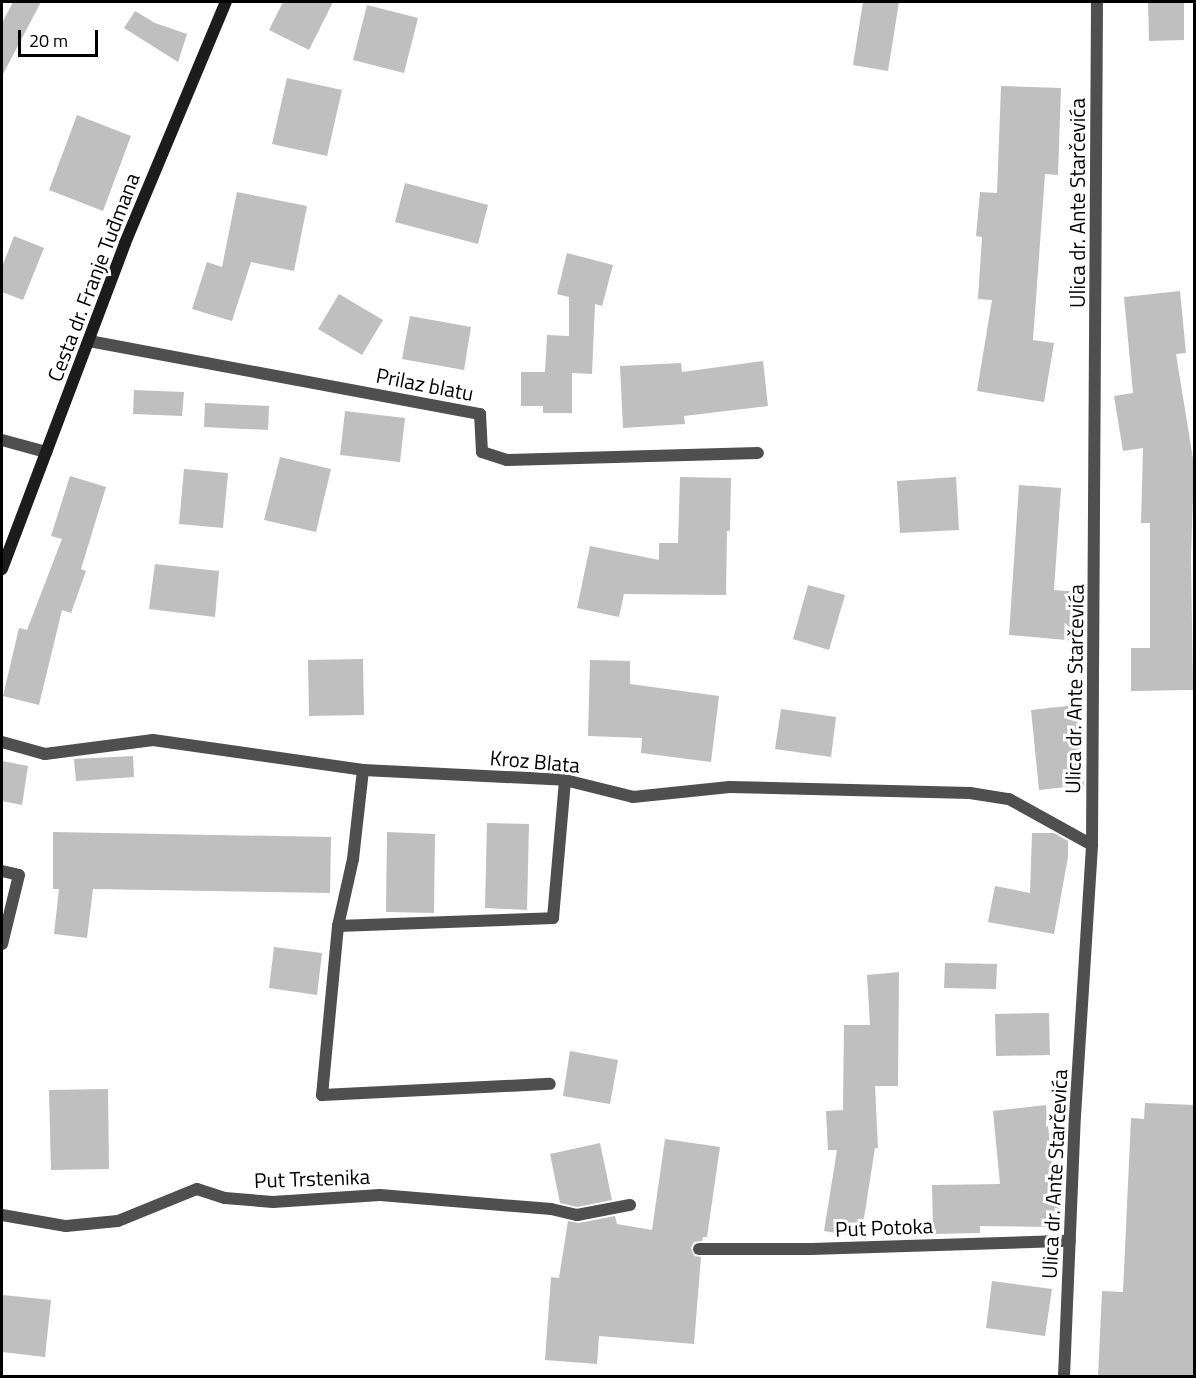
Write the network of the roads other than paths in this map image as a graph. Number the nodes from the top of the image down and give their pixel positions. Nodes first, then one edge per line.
1 (226, 2) edge
2 (1097, 2) edge
3 (89, 341) junction
4 (2, 440) edge
5 (46, 452) junction
6 (758, 453) dead end
7 (2, 569) edge
8 (2, 742) edge
9 (363, 770) junction
10 (565, 780) junction
11 (1092, 845) junction
12 (2, 871) edge
13 (338, 926) junction
14 (2, 944) edge
15 (550, 1084) dead end
16 (630, 1205) dead end
17 (2, 1215) edge
18 (1070, 1240) junction
19 (699, 1249) dead end
20 (1064, 1377) edge

1 - 3 main road, Cesta dr. Franje Tuđmana
2 - 11 street, Ulica dr. Ante Starčevića
3 - 5 main road, Cesta dr. Franje Tuđmana
3 - 6 street, Prilaz blatu
4 - 5 street
5 - 7 main road, Cesta dr. Franje Tuđmana
8 - 9 street, Kroz Blata
9 - 10 street, Kroz Blata
9 - 13 street
10 - 11 street, Kroz Blata
10 - 13 street
11 - 18 street, Ulica dr. Ante Starčevića
12 - 14 street
13 - 15 street
16 - 17 street, Put Trstenika
18 - 19 street, Put Potoka
18 - 20 street, Ulica dr. Ante Starčevića

